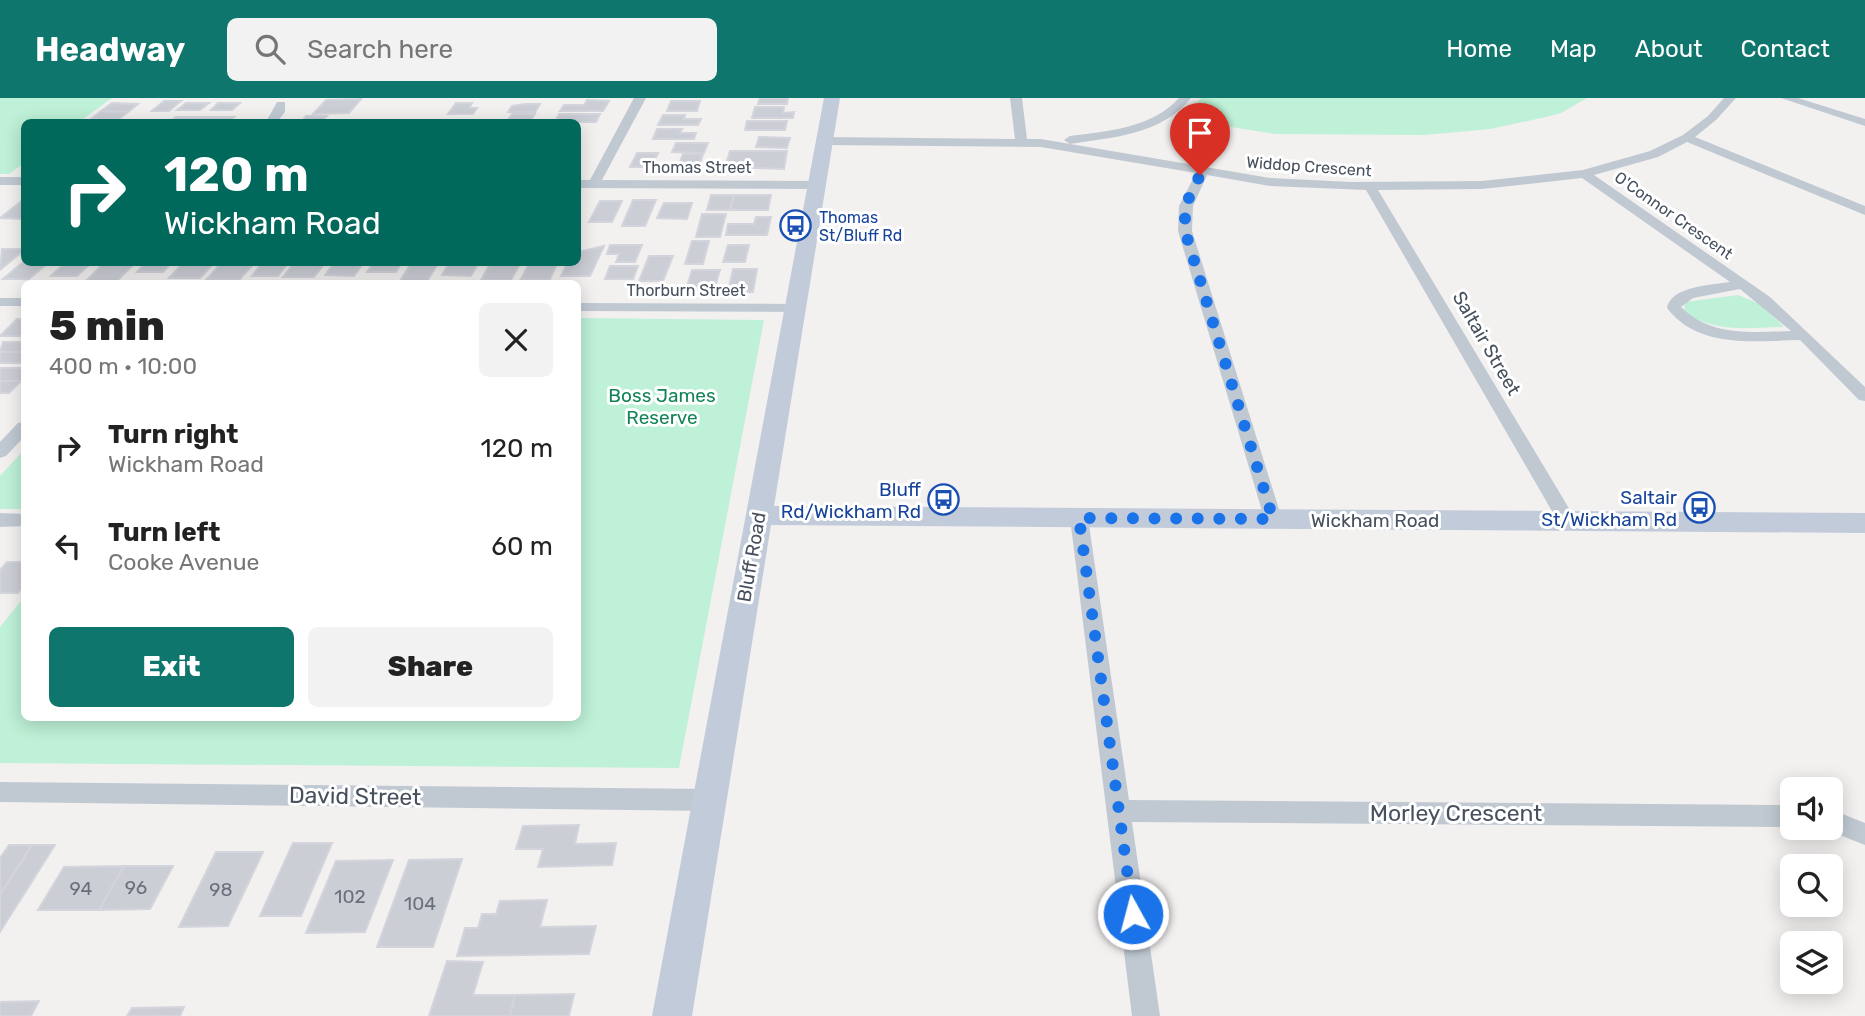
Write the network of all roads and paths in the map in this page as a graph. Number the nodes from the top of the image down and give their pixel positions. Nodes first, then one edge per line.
1 (640, 98) edge
2 (832, 98) edge
3 (1016, 98) edge
4 (1185, 98) edge
5 (1730, 98) edge
6 (1787, 98) edge
7 (281, 104) dead end
8 (273, 119) edge
9 (1865, 122) edge
10 (1137, 137) junction
11 (1687, 138) junction
12 (824, 141) junction
13 (1021, 142) junction
14 (1041, 143) junction
15 (1102, 152) junction
16 (1165, 164) junction
17 (1203, 171) junction
18 (1584, 174) junction
19 (0, 181) edge
20 (21, 181) edge
21 (581, 184) edge
22 (594, 184) junction
23 (815, 185) junction
24 (1370, 186) junction
25 (1865, 211) edge
26 (1743, 284) junction
27 (0, 302) edge
28 (21, 302) edge
29 (581, 307) edge
30 (794, 309) junction
31 (1804, 335) junction
32 (1865, 396) edge
33 (21, 430) edge
34 (0, 452) edge
35 (758, 515) junction
36 (1079, 518) junction
37 (1273, 519) junction
38 (0, 520) edge
39 (21, 520) edge
40 (1567, 520) junction
41 (1865, 523) edge
42 (0, 792) edge
43 (710, 800) junction
44 (1120, 811) junction
45 (1780, 816) edge
46 (1843, 825) edge
47 (1865, 834) edge
48 (672, 1016) edge
49 (1146, 1016) edge

1 - 22 street
2 - 12 main road, Bluff Road
3 - 13 street
4 - 10 street
5 - 11 street, Widdop Crescent
6 - 9 street
7 - 8 street
10 - 14 street
10 - 15 street
10 - 16 street
11 - 18 street, Widdop Crescent
11 - 25 street
12 - 13 street, Widdop Crescent
12 - 23 main road, Bluff Road
13 - 14 street, Widdop Crescent
14 - 15 street, Widdop Crescent
15 - 16 street, Widdop Crescent
16 - 17 street, Widdop Crescent
17 - 24 street, Widdop Crescent
17 - 37 street
18 - 24 street, Widdop Crescent
18 - 26 street, O'Connor Crescent
19 - 20 street
21 - 22 street, Thomas Street
22 - 23 street, Thomas Street
23 - 30 main road, Bluff Road
24 - 40 street, Saltair Street
26 - 31 street, O'Connor Crescent
26 - 31 street, O'Connor Crescent
27 - 28 street
29 - 30 street, Thorburn Street
30 - 35 main road, Bluff Road
31 - 32 street, O'Connor Crescent
33 - 34 street
35 - 36 main road, Wickham Road
35 - 43 main road, Bluff Road
36 - 37 main road, Wickham Road
36 - 44 street
37 - 40 main road, Wickham Road
38 - 39 street
40 - 41 main road, Wickham Road
42 - 43 street, David Street
43 - 48 main road, Bluff Road
44 - 45 street, Morley Crescent
44 - 49 street
46 - 47 street

